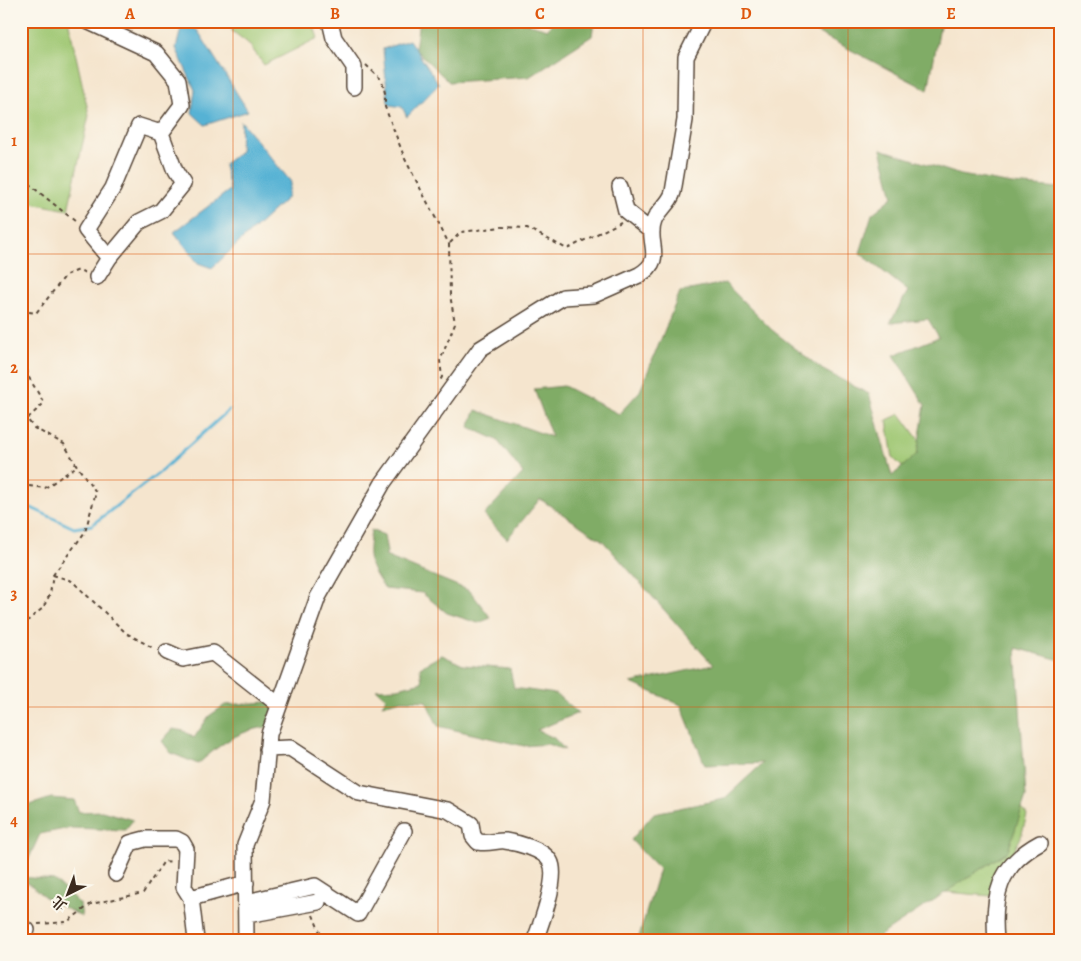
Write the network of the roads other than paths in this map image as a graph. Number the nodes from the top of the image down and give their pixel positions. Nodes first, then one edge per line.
1 (87, 21) edge
2 (330, 21) edge
3 (704, 21) edge
4 (354, 87) dead end
5 (161, 133) junction
6 (620, 187) dead end
7 (652, 232) junction
8 (109, 258) junction
9 (97, 277) road end
10 (168, 652) road end
11 (279, 705) junction
12 (267, 749) junction
13 (404, 831) dead end
14 (1040, 843) dead end
15 (116, 874) dead end
16 (246, 883) junction
17 (191, 898) junction
18 (314, 904) road end
19 (247, 908) junction
20 (196, 940) edge
21 (246, 940) edge
22 (535, 940) edge
23 (996, 940) edge

1 - 5 street
2 - 4 street
3 - 7 street
5 - 8 street
5 - 8 street
6 - 7 street
7 - 11 street
8 - 9 street
10 - 11 street
11 - 12 street
12 - 16 street
12 - 22 street
13 - 19 street
14 - 23 street
15 - 17 street
16 - 17 street
16 - 19 street
17 - 20 street
18 - 19 street
19 - 21 street

